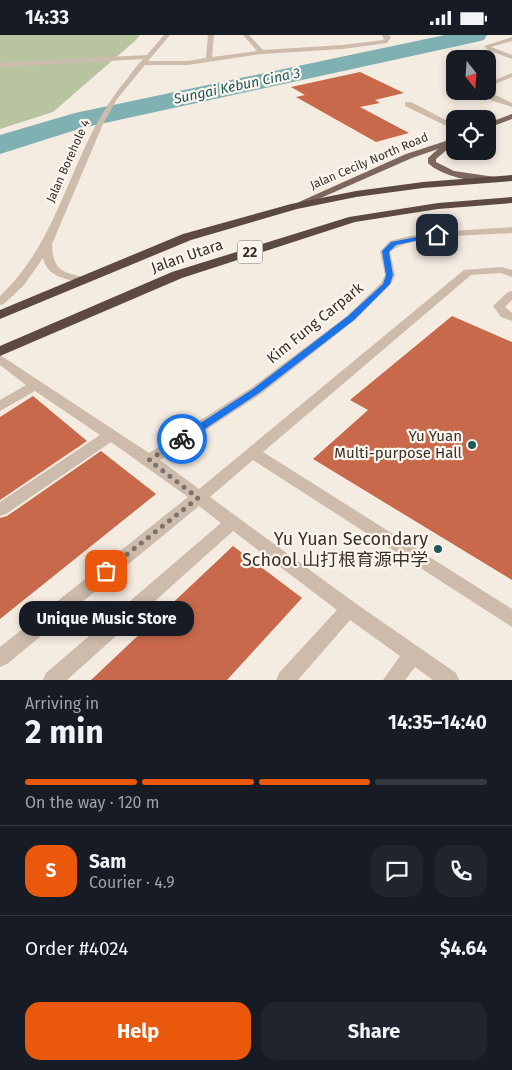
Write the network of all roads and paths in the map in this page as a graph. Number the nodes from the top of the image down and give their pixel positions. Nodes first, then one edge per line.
1 (167, 35) edge
2 (211, 35) edge
3 (246, 35) edge
4 (385, 35) edge
5 (512, 39) edge
6 (261, 52) junction
7 (512, 57) edge
8 (209, 59) junction
9 (144, 60) junction
10 (0, 65) edge
11 (512, 75) edge
12 (496, 82) edge
13 (496, 99) edge
14 (408, 104) dead end
15 (512, 105) edge
16 (512, 116) edge
17 (446, 123) edge
18 (496, 123) edge
19 (446, 143) edge
20 (446, 147) edge
21 (512, 178) edge
22 (492, 179) junction
23 (512, 200) edge
24 (295, 206) junction
25 (512, 230) edge
26 (47, 244) junction
27 (512, 274) edge
28 (84, 280) junction
29 (511, 295) edge
30 (0, 302) edge
31 (0, 315) edge
32 (512, 317) edge
33 (0, 351) edge
34 (0, 359) edge
35 (35, 385) junction
36 (0, 406) edge
37 (112, 434) junction
38 (252, 452) junction
39 (149, 460) junction
40 (198, 498) junction
41 (0, 510) edge
42 (233, 522) junction
43 (349, 609) junction
44 (512, 619) edge
45 (413, 655) junction
46 (0, 658) edge
47 (54, 680) edge
48 (286, 680) edge
49 (394, 680) edge
50 (449, 680) edge

1 - 9 street, Jalan Borehole 4
2 - 8 street
3 - 6 street
4 - 6 street
5 - 7 street
6 - 8 street
8 - 9 street
9 - 10 street
9 - 26 street, Jalan Borehole 4
11 - 12 street
13 - 15 street
14 - 17 street
16 - 18 main road
19 - 24 main road, Jalan Cecily North Road
20 - 22 main road, Jalan Cecily North Road
21 - 22 highway, Jalan Utara / 22
22 - 24 highway, Jalan Utara / 22
23 - 33 highway, Jalan Utara / 22
24 - 28 highway, Jalan Utara / 22
25 - 39 street, Kim Fung Carpark
26 - 28 street
26 - 30 street, Jalan Borehole 4
27 - 38 street
28 - 31 highway, Jalan Utara / 22
29 - 32 street
34 - 35 street
35 - 36 street
35 - 37 street
37 - 39 street
37 - 41 street
38 - 40 street
38 - 44 street
39 - 40 street
40 - 42 street
40 - 46 street
42 - 43 street
42 - 47 street
43 - 45 street
43 - 48 street
45 - 49 street
45 - 50 street

